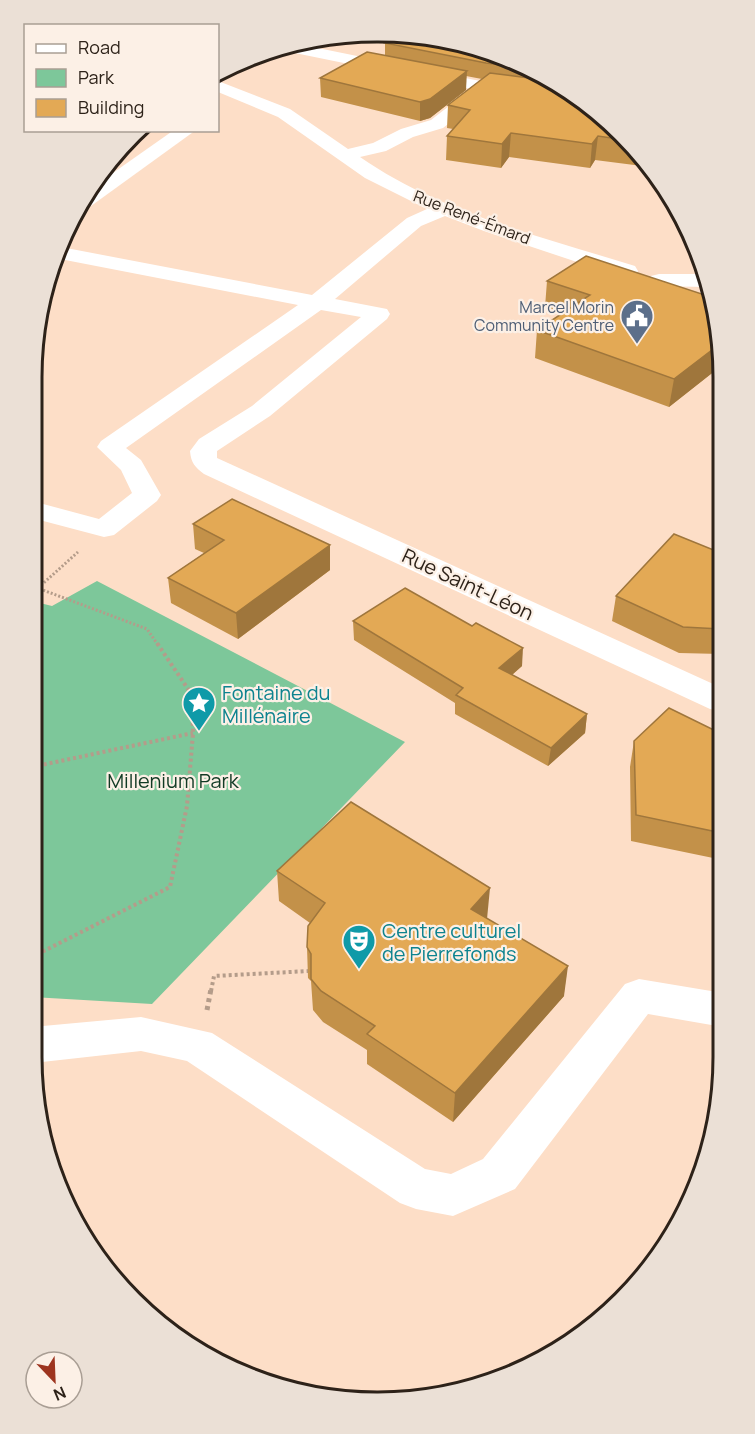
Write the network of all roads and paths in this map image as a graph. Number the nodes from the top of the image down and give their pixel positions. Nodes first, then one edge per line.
1 (304, 50) edge
2 (219, 86) edge
3 (485, 87) junction
4 (246, 96) junction
5 (563, 98) edge
6 (223, 105) dead end
7 (184, 132) edge
8 (346, 154) junction
9 (98, 192) edge
10 (444, 210) junction
11 (66, 254) edge
12 (659, 281) junction
13 (699, 281) edge
14 (703, 295) edge
15 (317, 303) junction
16 (42, 512) edge
17 (72, 558) dead end
18 (42, 585) edge
19 (42, 589) edge
20 (713, 697) edge
21 (193, 733) junction
22 (42, 765) edge
23 (42, 952) edge
24 (309, 971) edge
25 (713, 1008) edge
26 (205, 1023) dead end
27 (42, 1044) edge

1 - 3 street
2 - 4 street, Rue René-Émard
3 - 5 street
3 - 8 street
4 - 6 street
4 - 8 street, Rue René-Émard
7 - 9 street
8 - 10 street, Rue René-Émard
10 - 12 street, Rue René-Émard
10 - 15 street
11 - 15 street
12 - 13 street
12 - 14 street, Rue René-Émard
15 - 16 street
15 - 20 street, Rue Saint-Léon
17 - 18 path
19 - 21 path
21 - 22 path
21 - 23 path
24 - 26 path
25 - 27 street

